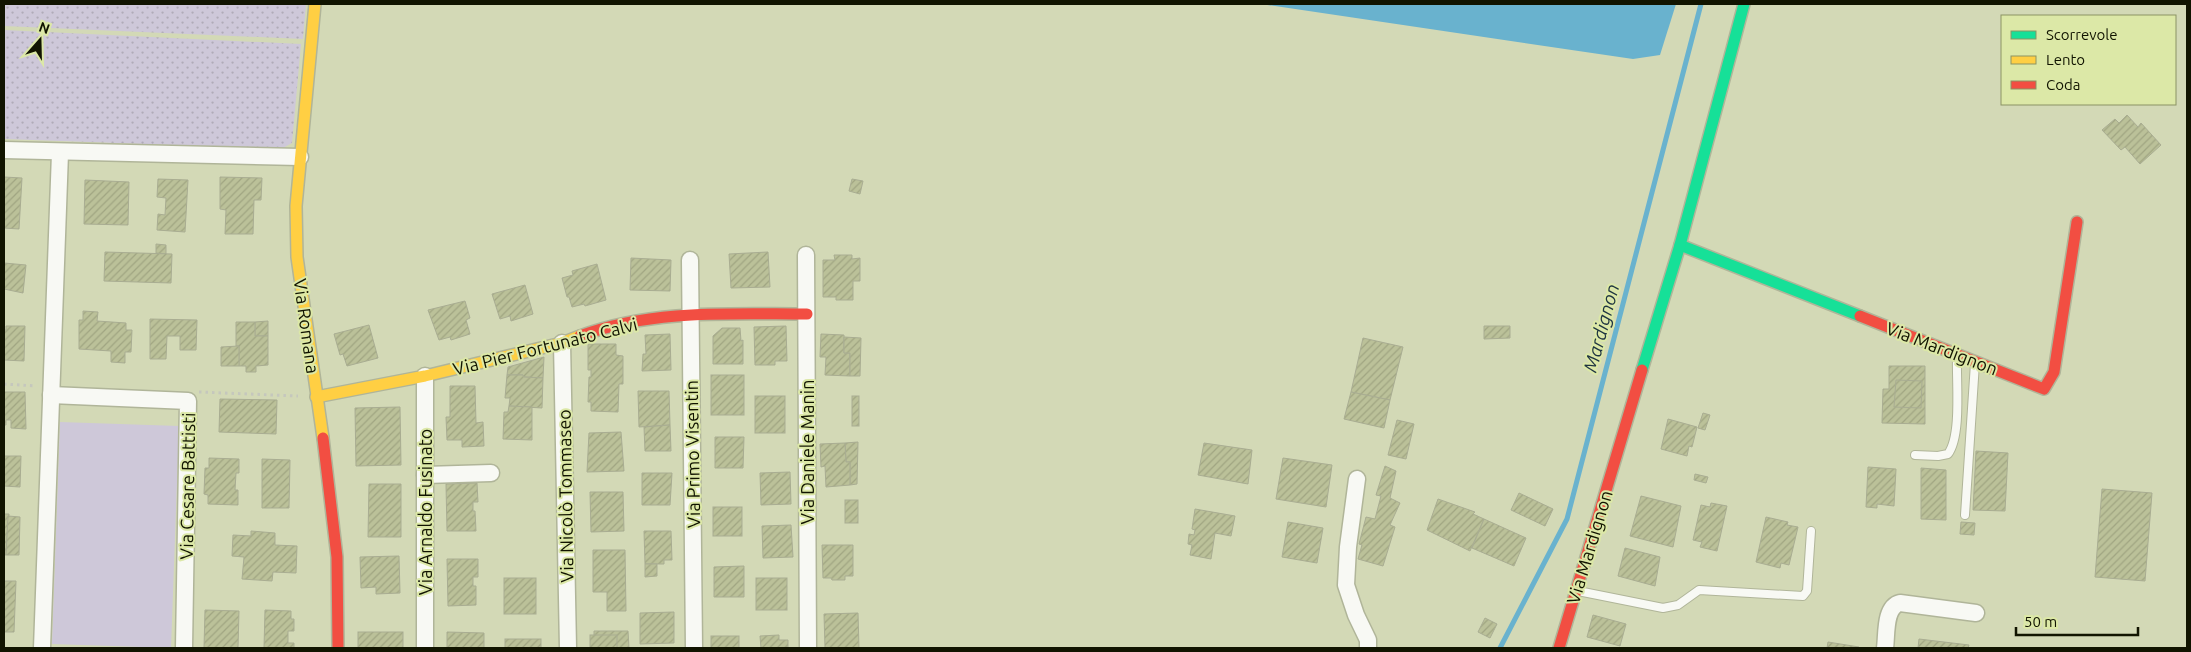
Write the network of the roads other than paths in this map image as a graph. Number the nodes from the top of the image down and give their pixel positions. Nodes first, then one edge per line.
1 (315, 4) edge
2 (1744, 4) edge
3 (4, 150) edge
4 (60, 153) junction
5 (300, 157) junction
6 (2077, 222) dead end
7 (1680, 245) junction
8 (806, 255) dead end
9 (690, 260) dead end
10 (691, 314) junction
11 (807, 314) junction
12 (562, 343) junction
13 (1957, 354) junction
14 (1975, 361) junction
15 (425, 376) junction
16 (51, 395) junction
17 (316, 396) junction
18 (1915, 455) dead end
19 (491, 473) dead end
20 (425, 475) junction
21 (1357, 479) dead end
22 (1965, 515) dead end
23 (1811, 531) dead end
24 (1576, 591) junction
25 (1976, 613) dead end
26 (42, 648) edge
27 (184, 648) edge
28 (338, 648) edge
29 (425, 648) edge
30 (568, 648) edge
31 (694, 648) edge
32 (808, 648) edge
33 (1368, 648) edge
34 (1559, 648) edge
35 (1885, 648) edge

1 - 5 street, Via Romana
2 - 7 street, Via Mardignon
3 - 4 street
4 - 5 street
4 - 16 street
5 - 17 street, Via Romana
6 - 14 street, Via Mardignon
7 - 13 street, Via Mardignon
7 - 24 street, Via Mardignon
8 - 11 street, Via Daniele Manin
9 - 10 street, Via Primo Visentin
10 - 11 street, Via Pier Fortunato Calvi
10 - 12 street, Via Pier Fortunato Calvi
10 - 31 street, Via Primo Visentin
11 - 32 street, Via Daniele Manin
12 - 15 street, Via Pier Fortunato Calvi
12 - 30 street, Via Nicolò Tommaseo
13 - 14 street, Via Mardignon
13 - 18 lane
14 - 22 lane
15 - 17 street, Via Pier Fortunato Calvi
15 - 20 street, Via Arnaldo Fusinato
16 - 26 street
16 - 27 street, Via Cesare Battisti
17 - 28 street, Via Romana
19 - 20 street
20 - 29 street, Via Arnaldo Fusinato
21 - 33 street
23 - 24 lane
24 - 34 street, Via Mardignon
25 - 35 street

